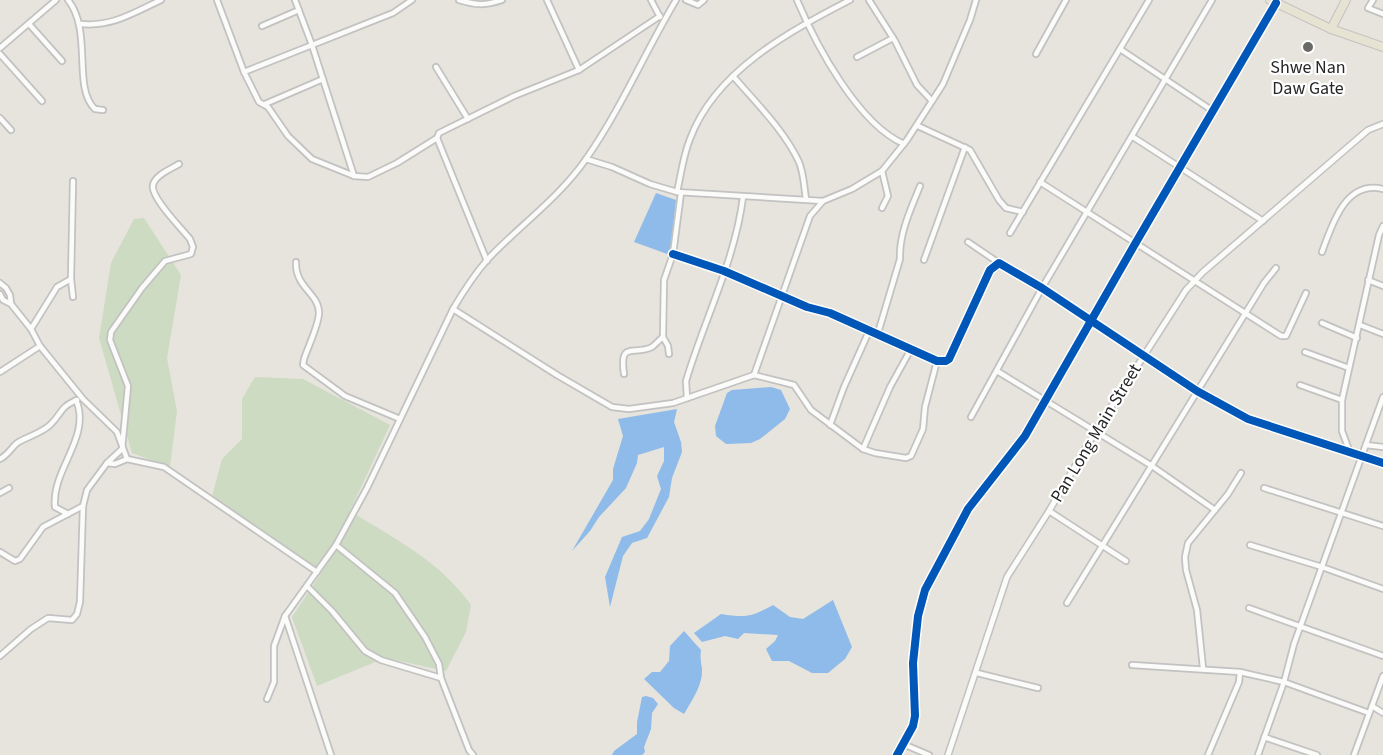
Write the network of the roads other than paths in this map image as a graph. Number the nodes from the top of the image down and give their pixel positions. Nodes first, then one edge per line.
1 (56, 0) edge
2 (68, 0) edge
3 (161, 0) edge
4 (218, 0) edge
5 (295, 0) edge
6 (412, 0) edge
7 (459, 0) edge
8 (502, 0) edge
9 (547, 0) edge
10 (651, 0) edge
11 (676, 0) edge
12 (686, 0) edge
13 (704, 0) edge
14 (797, 0) edge
15 (850, 0) edge
16 (869, 0) edge
17 (976, 0) edge
18 (1066, 0) edge
19 (1149, 0) edge
20 (1212, 0) edge
21 (1373, 0) edge
22 (1273, 2) edge
23 (1344, 3) edge
24 (298, 10) junction
25 (1383, 14) edge
26 (660, 16) junction
27 (663, 22) junction
28 (807, 23) junction
29 (29, 24) junction
30 (81, 24) junction
31 (262, 26) dead end
32 (1331, 29) junction
33 (892, 38) junction
34 (312, 45) junction
35 (1383, 46) edge
36 (0, 48) edge
37 (1120, 49) junction
38 (0, 54) edge
39 (1036, 54) dead end
40 (857, 57) dead end
41 (62, 61) dead end
42 (436, 67) dead end
43 (579, 70) junction
44 (244, 72) junction
45 (733, 76) junction
46 (323, 79) junction
47 (1167, 80) junction
48 (42, 101) dead end
49 (932, 101) junction
50 (265, 104) junction
51 (103, 110) dead end
52 (1213, 111) junction
53 (0, 118) edge
54 (468, 118) junction
55 (1383, 124) edge
56 (918, 126) junction
57 (10, 130) dead end
58 (1133, 137) junction
59 (437, 138) junction
60 (904, 144) junction
61 (965, 147) junction
62 (586, 159) junction
63 (179, 164) dead end
64 (1180, 166) junction
65 (882, 171) junction
66 (354, 176) junction
67 (73, 181) dead end
68 (1041, 182) junction
69 (920, 186) dead end
70 (1383, 189) edge
71 (679, 193) junction
72 (743, 197) junction
73 (806, 200) junction
74 (823, 201) junction
75 (882, 208) dead end
76 (1023, 212) junction
77 (1087, 213) junction
78 (1263, 221) junction
79 (1383, 226) edge
80 (1010, 233) dead end
81 (969, 242) dead end
82 (1135, 244) junction
83 (1322, 252) dead end
84 (673, 255) junction
85 (924, 260) dead end
86 (487, 261) junction
87 (296, 262) dead end
88 (999, 263) junction
89 (1276, 268) dead end
90 (724, 271) junction
91 (71, 279) junction
92 (1194, 280) junction
93 (1368, 280) junction
94 (0, 283) edge
95 (1383, 286) edge
96 (1042, 288) junction
97 (1306, 293) dead end
98 (0, 294) edge
99 (73, 297) dead end
100 (782, 297) junction
101 (11, 304) junction
102 (453, 309) junction
103 (1245, 314) junction
104 (1090, 322) junction
105 (1322, 323) dead end
106 (1359, 325) junction
107 (31, 329) junction
108 (870, 329) junction
109 (878, 333) junction
110 (1383, 334) edge
111 (663, 337) junction
112 (1357, 338) junction
113 (40, 346) junction
114 (911, 349) junction
115 (1305, 352) dead end
116 (669, 354) dead end
117 (1143, 356) junction
118 (937, 361) junction
119 (1349, 368) junction
120 (997, 371) junction
121 (0, 372) edge
122 (624, 374) dead end
123 (754, 375) junction
124 (1300, 385) dead end
125 (1197, 391) junction
126 (1383, 397) edge
127 (687, 398) junction
128 (82, 399) junction
129 (76, 400) junction
130 (1045, 400) junction
131 (1342, 400) junction
132 (971, 417) dead end
133 (400, 419) junction
134 (830, 425) junction
135 (1095, 432) junction
136 (1366, 446) junction
137 (1383, 447) edge
138 (122, 449) junction
139 (864, 449) junction
140 (1348, 450) junction
141 (1364, 455) junction
142 (0, 459) edge
143 (127, 459) junction
144 (107, 463) junction
145 (1383, 463) edge
146 (1152, 466) junction
147 (1241, 473) dead end
148 (9, 488) dead end
149 (1264, 488) dead end
150 (0, 493) edge
151 (83, 506) junction
152 (1215, 510) junction
153 (1049, 511) junction
154 (1342, 512) junction
155 (68, 514) junction
156 (1383, 526) edge
157 (336, 545) junction
158 (1102, 545) junction
159 (1250, 545) dead end
160 (0, 552) edge
161 (1126, 561) dead end
162 (1322, 567) junction
163 (317, 572) junction
164 (307, 586) junction
165 (1383, 589) edge
166 (1067, 603) dead end
167 (1249, 608) dead end
168 (285, 616) junction
169 (1300, 626) junction
170 (0, 656) edge
171 (1383, 656) edge
172 (1132, 665) dead end
173 (1203, 668) junction
174 (1240, 672) junction
175 (977, 673) junction
176 (1383, 676) edge
177 (441, 678) junction
178 (1284, 682) junction
179 (1038, 688) dead end
180 (267, 699) dead end
181 (1372, 706) junction
182 (1370, 713) junction
183 (1383, 713) edge
184 (1264, 737) junction
185 (903, 744) junction
186 (331, 755) edge
187 (474, 755) edge
188 (897, 755) edge
189 (929, 755) edge
190 (948, 755) edge
191 (1208, 755) edge
192 (1258, 755) edge
193 (1317, 755) edge
194 (1354, 755) edge

1 - 29 street
2 - 30 street
3 - 30 street
4 - 44 street
5 - 24 street
6 - 34 street
7 - 8 street
9 - 43 street
10 - 26 street
11 - 27 street
12 - 13 street
14 - 28 street
15 - 28 street
16 - 33 street
17 - 49 street
18 - 39 street
19 - 37 street
20 - 47 street
21 - 25 street
22 - 32 highway
22 - 52 street
23 - 32 highway
24 - 31 street
24 - 34 street
26 - 27 street
26 - 43 street
27 - 62 street
28 - 45 street
28 - 60 street
29 - 36 street
29 - 41 street
30 - 51 street
32 - 35 highway
33 - 40 street
33 - 49 street
34 - 44 street
34 - 46 street
37 - 47 street
37 - 68 street
38 - 48 street
42 - 54 street
43 - 54 street
44 - 50 street
45 - 71 street
45 - 73 street
46 - 50 street
46 - 66 street
47 - 52 street
47 - 58 street
49 - 56 street
50 - 66 street
52 - 64 street
53 - 57 street
54 - 59 street
55 - 78 street, Pan Long Main Street
56 - 60 street
56 - 61 street
58 - 64 street
58 - 77 street
59 - 66 street
59 - 86 street
60 - 65 street
61 - 76 street
61 - 85 street
62 - 71 street
62 - 86 street
63 - 138 street
64 - 78 street
64 - 82 street
65 - 74 street
65 - 75 street
67 - 91 street
68 - 76 street
68 - 77 street
69 - 109 street
70 - 83 street
71 - 72 street
71 - 84 street
72 - 73 street
72 - 90 street
73 - 74 street
74 - 100 street
76 - 80 street
77 - 82 street
77 - 96 street
78 - 92 street, Pan Long Main Street
79 - 93 street
81 - 88 street
82 - 92 street
82 - 104 street
84 - 90 street
84 - 111 street
86 - 102 street
87 - 133 street
88 - 96 street
88 - 118 street
89 - 103 street
90 - 100 street
90 - 127 street
91 - 99 street
91 - 107 street
92 - 103 street
92 - 117 street, Pan Long Main Street
93 - 95 street
93 - 106 street
94 - 101 street
96 - 104 street
96 - 120 street
97 - 103 street
98 - 101 street
100 - 108 street
100 - 123 street
101 - 107 street
102 - 127 street
102 - 133 street
103 - 125 street
104 - 117 street
104 - 130 street
105 - 112 street
106 - 110 street
106 - 112 street
107 - 113 street
108 - 109 street
108 - 134 street
109 - 114 street
111 - 116 street
111 - 122 street
112 - 119 street
113 - 121 street
113 - 128 street
114 - 118 street
114 - 139 street
115 - 119 street
117 - 125 street
117 - 135 street, Pan Long Main Street
118 - 139 street
119 - 131 street
120 - 130 street
120 - 132 street
123 - 127 street
123 - 134 street
124 - 131 street
125 - 140 street
125 - 146 street
126 - 136 street
128 - 129 street
128 - 138 street
129 - 142 street
129 - 155 street
130 - 135 street
130 - 185 street
131 - 140 street
133 - 157 street
134 - 139 street
135 - 146 street
135 - 153 street, Pan Long Main Street
136 - 137 street
136 - 141 street
138 - 143 street
138 - 144 street
140 - 141 street
141 - 145 street
141 - 154 street
143 - 144 street
143 - 163 street
144 - 151 street
146 - 152 street
146 - 158 street
147 - 152 street
148 - 150 street
149 - 154 street
151 - 155 street
151 - 170 street
152 - 173 street
153 - 158 street
153 - 175 street, Pan Long Main Street
154 - 156 street
154 - 162 street
155 - 160 street
157 - 163 street
157 - 177 street
158 - 161 street
158 - 166 street
159 - 162 street
162 - 165 street
162 - 169 street
163 - 164 street
164 - 168 street
164 - 177 street
167 - 169 street
168 - 180 street
168 - 186 street
169 - 171 street
169 - 178 street
172 - 173 street
173 - 174 street
174 - 178 street
174 - 191 street
175 - 179 street
175 - 190 street, Pan Long Main Street
176 - 181 street
177 - 187 street
178 - 182 street
178 - 184 street
181 - 182 street
181 - 183 street
182 - 194 street
184 - 192 street
184 - 193 street
185 - 188 street
185 - 189 street

